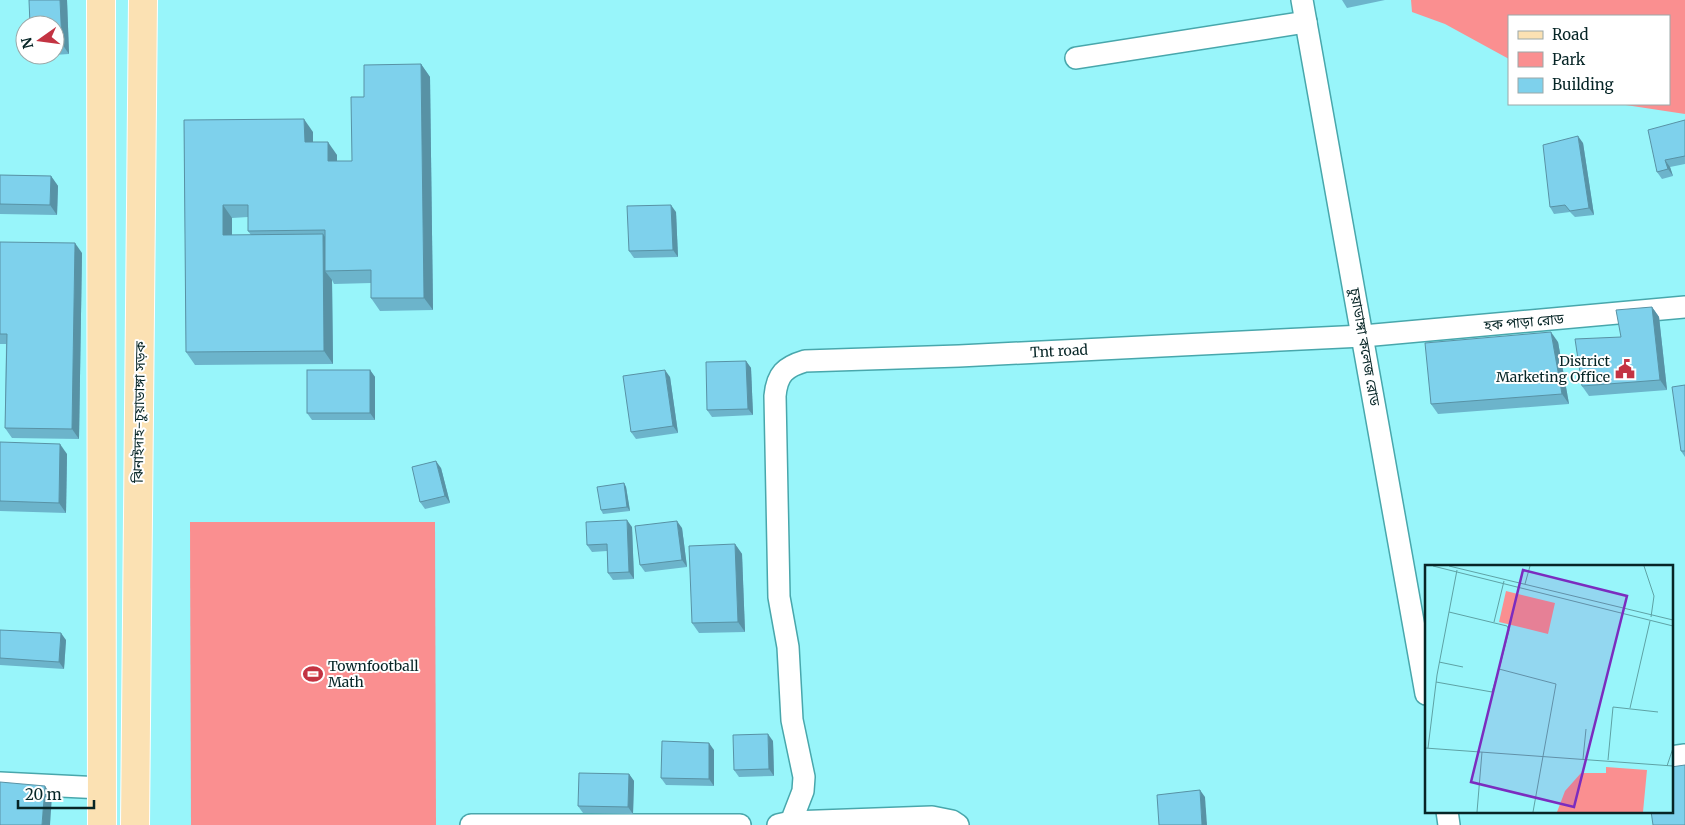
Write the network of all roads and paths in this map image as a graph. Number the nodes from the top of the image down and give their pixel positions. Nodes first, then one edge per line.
1 (102, 0) edge
2 (143, 0) edge
3 (1302, 0) edge
4 (1306, 22) junction
5 (1076, 58) dead end
6 (1685, 307) edge
7 (1363, 336) junction
8 (1425, 688) edge
9 (1685, 755) edge
10 (1672, 757) edge
11 (0, 783) edge
12 (102, 788) junction
13 (1447, 812) edge
14 (785, 823) edge
15 (102, 825) edge
16 (135, 825) edge
17 (471, 825) edge
18 (740, 825) edge
19 (958, 825) edge
20 (1449, 825) edge

1 - 12 main road
2 - 16 main road, ঝিনাইদাহ-চুয়াডাঙ্গা সড়ক
3 - 4 street, চুয়াডাঙ্গা কলেজ রোড
4 - 5 street
4 - 7 street, চুয়াডাঙ্গা কলেজ রোড
6 - 7 street, হক পাড়া রোড
7 - 8 street, চুয়াডাঙ্গা কলেজ রোড
7 - 14 street, Tnt road
9 - 10 street
11 - 12 street
12 - 15 main road
13 - 20 street
14 - 19 street
17 - 18 street

